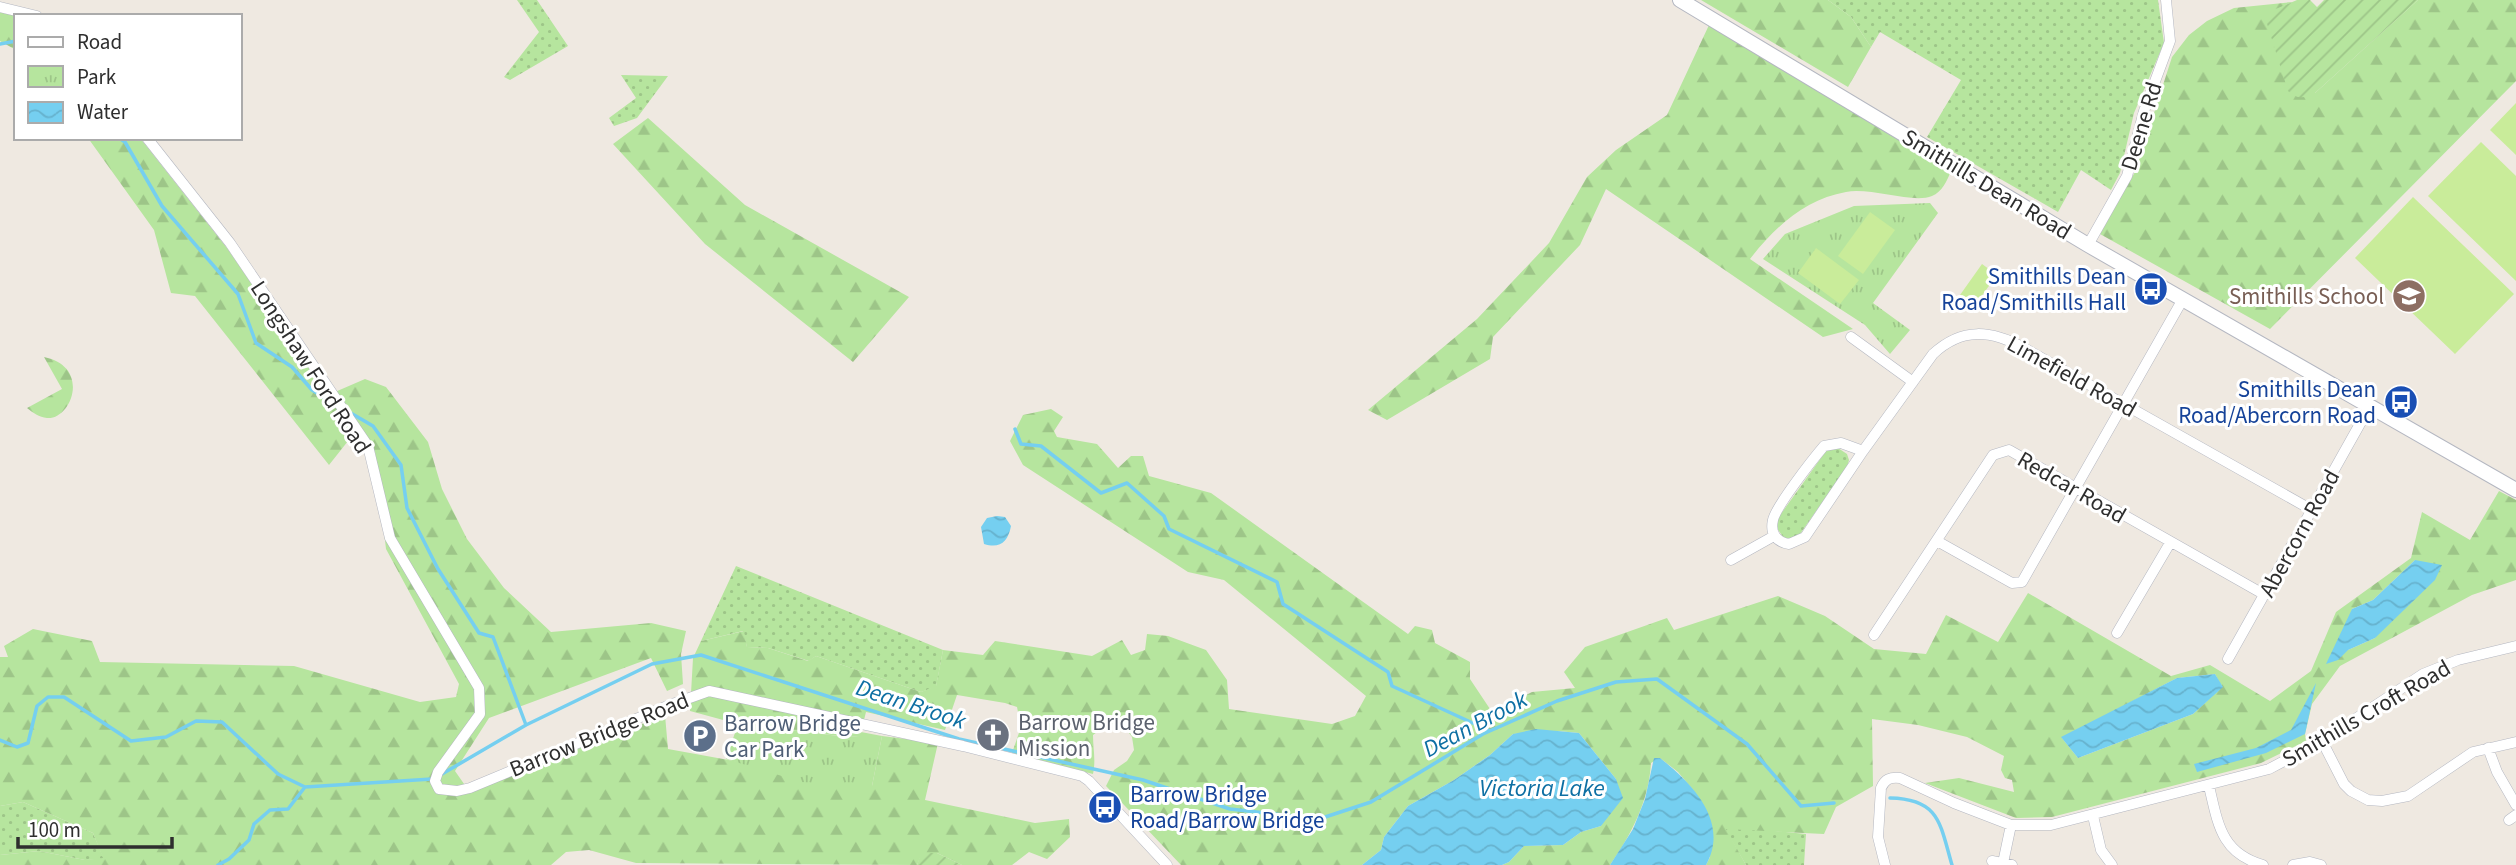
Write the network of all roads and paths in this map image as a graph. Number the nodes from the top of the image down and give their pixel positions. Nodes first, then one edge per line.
1 (1680, 0) edge
2 (2166, 0) edge
3 (0, 7) edge
4 (29, 14) edge
5 (149, 140) edge
6 (2088, 245) junction
7 (2183, 299) junction
8 (1851, 337) dead end
9 (1913, 382) junction
10 (2123, 403) junction
11 (2370, 406) junction
12 (1863, 451) junction
13 (2076, 488) junction
14 (2516, 489) edge
15 (2312, 510) junction
16 (1774, 536) junction
17 (1937, 541) junction
18 (2170, 543) junction
19 (1731, 559) dead end
20 (2265, 596) junction
21 (2117, 633) dead end
22 (1874, 635) dead end
23 (2516, 646) edge
24 (2228, 659) dead end
25 (480, 688) joint
26 (2322, 741) junction
27 (2516, 741) edge
28 (2488, 748) junction
29 (2209, 786) junction
30 (2516, 805) edge
31 (2093, 816) junction
32 (2011, 825) junction
33 (1992, 861) dead end
34 (2007, 864) edge
35 (1167, 865) edge
36 (1885, 865) edge
37 (2112, 865) edge
38 (2263, 865) edge
39 (2293, 865) edge
40 (2321, 865) edge

1 - 6 street, Smithills Dean Road
2 - 6 street, Deene Rd
3 - 4 street
5 - 25 street, Longshaw Ford Road
6 - 7 street, Smithills Dean Road
7 - 10 street
7 - 11 street, Smithills Dean Road
8 - 9 street
9 - 10 street, Limefield Road
9 - 12 street, Limefield Road
10 - 13 street
10 - 15 street, Limefield Road
11 - 14 street, Smithills Dean Road
11 - 15 street, Abercorn Road
12 - 16 street, Limefield Road
12 - 16 street
13 - 17 street, Redcar Road
13 - 17 street
13 - 18 street, Redcar Road
15 - 20 street, Abercorn Road
16 - 19 street
17 - 22 street, Redcar Road
18 - 20 street, Redcar Road
18 - 21 street
20 - 24 street, Abercorn Road
23 - 26 street, Smithills Croft Road
25 - 35 street, Barrow Bridge Road
26 - 28 street
26 - 29 street, Smithills Croft Road
27 - 28 street
28 - 30 street
29 - 31 street, Smithills Croft Road
29 - 38 street
31 - 32 street, Smithills Croft Road
31 - 37 street
32 - 34 street
32 - 36 street, Smithills Croft Road
33 - 34 street
39 - 40 street

